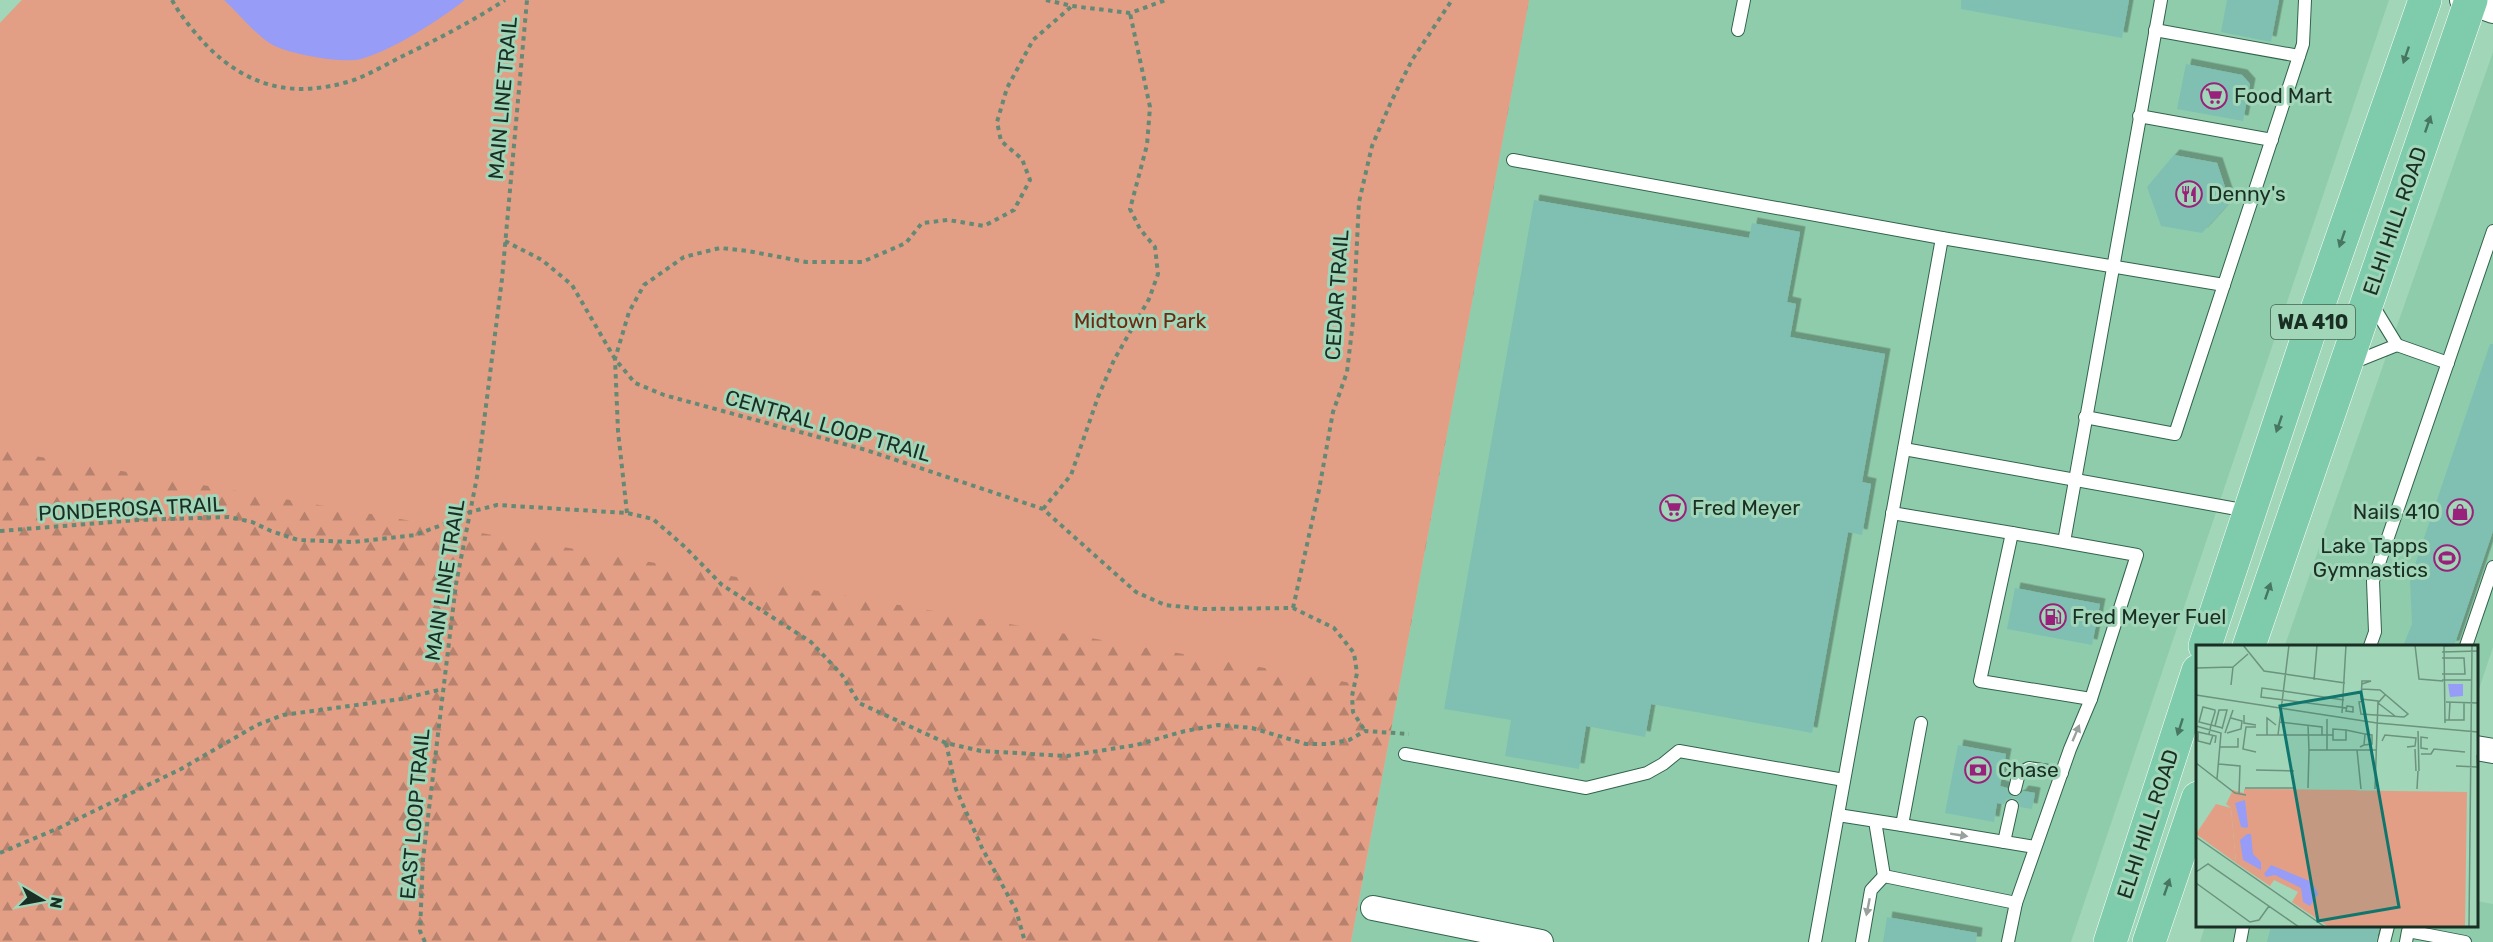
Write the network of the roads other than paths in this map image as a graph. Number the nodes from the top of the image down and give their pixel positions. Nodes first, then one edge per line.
1 (1744, 0) edge
2 (2161, 0) edge
3 (2305, 0) edge
4 (2425, 0) edge
5 (2474, 3) edge
6 (1738, 30) dead end
7 (2155, 30) junction
8 (2299, 57) junction
9 (2139, 116) junction
10 (2272, 140) junction
11 (1514, 160) dead end
12 (2493, 231) edge
13 (1942, 237) junction
14 (2112, 266) junction
15 (2224, 285) junction
16 (2369, 298) junction
17 (2397, 345) junction
18 (2448, 363) junction
19 (2346, 365) junction
20 (2085, 417) junction
21 (1904, 449) junction
22 (2073, 478) junction
23 (2250, 511) junction
24 (1892, 513) junction
25 (2012, 533) junction
26 (2064, 542) junction
27 (2493, 567) edge
28 (2256, 641) edge
29 (2205, 645) edge
30 (2370, 645) edge
31 (2466, 645) edge
32 (2196, 677) edge
33 (2091, 699) junction
34 (1921, 723) dead end
35 (2478, 748) edge
36 (2493, 751) edge
37 (1405, 754) dead end
38 (2062, 773) junction
39 (1844, 780) junction
40 (2015, 789) dead end
41 (2196, 804) edge
42 (2012, 806) dead end
43 (1838, 815) junction
44 (1875, 821) junction
45 (1902, 825) junction
46 (2004, 842) junction
47 (2035, 847) junction
48 (1884, 876) junction
49 (2016, 903) junction
50 (1373, 908) dead end
51 (2243, 927) edge
52 (2388, 927) edge
53 (1541, 942) edge
54 (1815, 942) edge
55 (1862, 942) edge
56 (2008, 942) edge
57 (2110, 942) edge
58 (2149, 942) edge
59 (2240, 942) edge
60 (2384, 942) edge
61 (2406, 942) edge
62 (2465, 942) edge

1 - 6 lane
2 - 7 lane
3 - 8 lane
4 -> 23 main road, WA 410
16 -> 5 main road, ELHI HILL ROAD / WA 410
7 - 8 lane
7 - 9 lane
8 - 10 lane
9 - 10 lane
9 - 14 lane
10 - 15 lane
11 - 13 lane
12 - 18 lane
13 - 14 lane
13 - 21 lane
14 - 15 lane
14 - 20 lane
15 - 20 lane
16 - 17 lane
16 - 19 main road, ELHI HILL ROAD / WA 410
17 - 18 lane
17 - 19 lane
18 - 30 lane
28 -> 19 main road, ELHI HILL ROAD / WA 410
20 - 22 lane
21 - 22 lane
21 - 24 lane
22 - 23 lane
22 - 26 lane
23 - 29 main road, WA 410
24 - 25 lane
24 - 39 lane
25 - 26 lane
25 - 33 lane
26 - 33 lane
27 - 31 lane
32 -> 57 main road, ELHI HILL ROAD
38 -> 33 lane
34 - 45 lane
35 - 36 street
37 - 39 lane
38 - 40 lane
38 - 47 lane
39 - 43 lane
58 -> 41 main road, ELHI HILL ROAD
42 - 46 lane
43 - 44 lane
43 - 54 lane
44 - 45 lane
44 - 48 lane
45 -> 46 lane
46 - 47 lane
47 - 49 lane
48 - 49 lane
48 -> 55 lane
49 - 56 lane
50 - 53 street
51 - 59 lane
52 - 60 lane
61 - 62 lane

